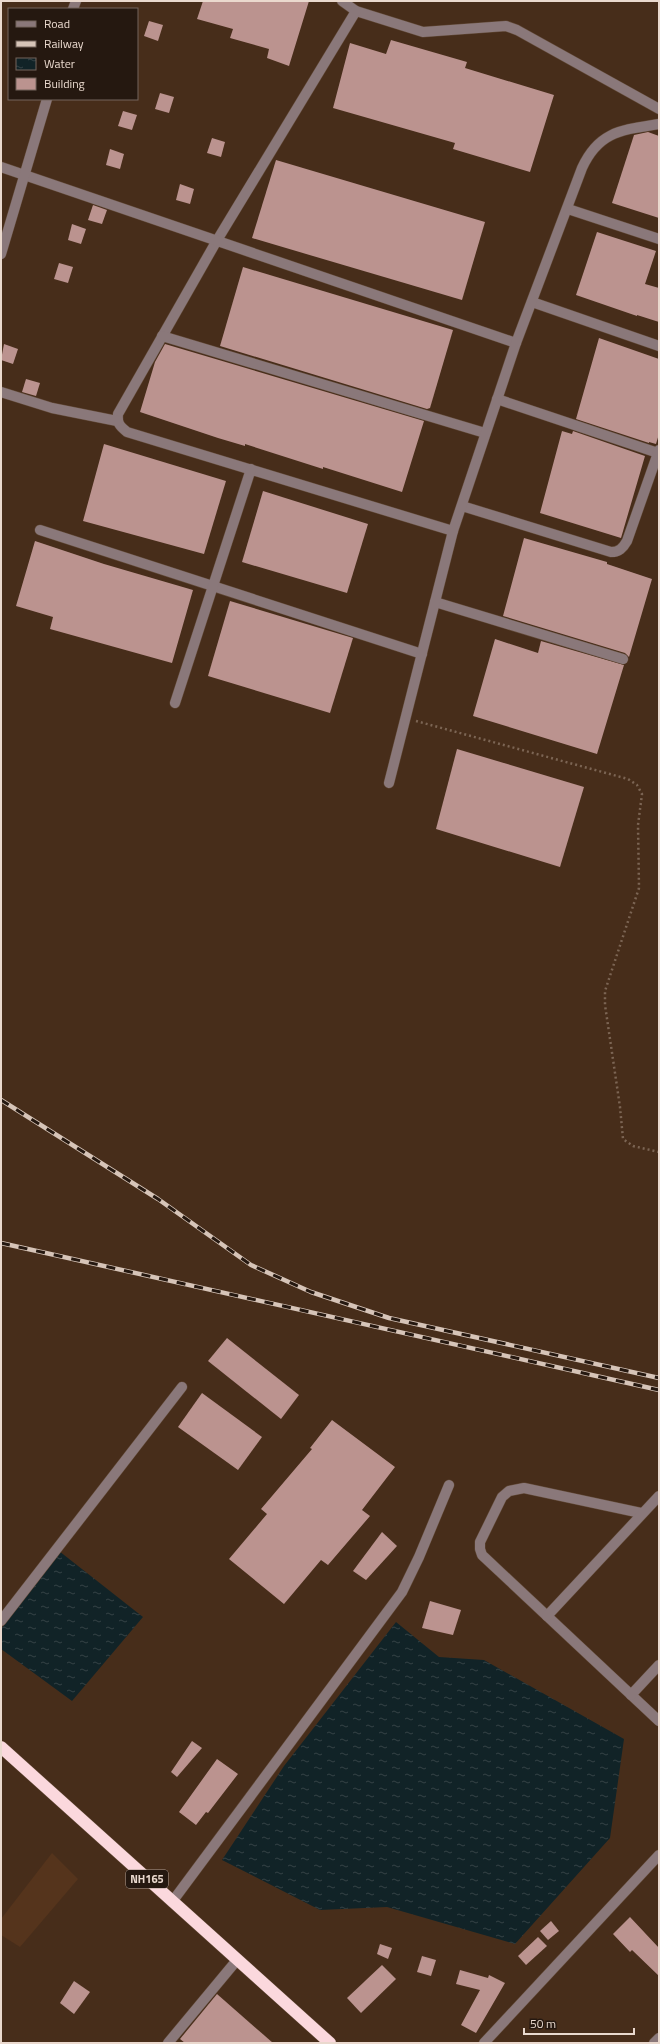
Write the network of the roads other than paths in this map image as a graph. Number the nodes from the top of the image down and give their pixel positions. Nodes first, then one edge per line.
1 (344, 3) edge
2 (356, 11) junction
3 (47, 100) edge
4 (659, 110) edge
5 (659, 124) edge
6 (1, 167) edge
7 (24, 174) junction
8 (568, 208) junction
9 (659, 239) edge
10 (216, 242) junction
11 (1, 254) edge
12 (532, 302) junction
13 (162, 336) junction
14 (516, 343) junction
15 (659, 346) edge
16 (1, 392) edge
17 (497, 399) junction
18 (117, 421) junction
19 (485, 433) junction
20 (658, 452) edge
21 (251, 469) junction
22 (462, 506) junction
23 (40, 530) dead end
24 (454, 531) junction
25 (213, 587) junction
26 (435, 602) junction
27 (422, 654) junction
28 (623, 659) dead end
29 (175, 702) dead end
30 (389, 783) dead end
31 (182, 1387) dead end
32 (448, 1485) dead end
33 (659, 1496) edge
34 (642, 1513) junction
35 (546, 1616) junction
36 (1, 1621) edge
37 (659, 1665) edge
38 (631, 1695) junction
39 (659, 1721) edge
40 (1, 1748) edge
41 (659, 1856) edge
42 (172, 1902) junction
43 (237, 1960) junction
44 (659, 2038) edge
45 (168, 2043) edge
46 (330, 2043) edge
47 (484, 2043) edge
48 (654, 2043) edge

1 - 2 street
2 - 4 street
2 - 10 street
3 - 7 street
5 - 8 street
6 - 7 street
7 - 10 street
7 - 11 street
8 - 9 street
8 - 12 street
10 - 13 street
10 - 14 street
12 - 14 street
12 - 15 street
13 - 18 street
13 - 19 street
14 - 17 street
16 - 18 street
17 - 19 street
17 - 20 street
18 - 21 street
19 - 22 street
20 - 22 street
21 - 24 street
21 - 25 street
22 - 24 street
23 - 25 street
24 - 26 street
25 - 27 street
25 - 29 street
26 - 27 street
26 - 28 street
27 - 30 street
31 - 36 street
32 - 42 street
33 - 34 street
34 - 35 street
34 - 35 street
35 - 38 street
37 - 38 street
38 - 39 street
40 - 42 highway, NH165
41 - 47 street
42 - 43 highway, NH165
43 - 45 street
43 - 46 highway, NH165
44 - 48 street

